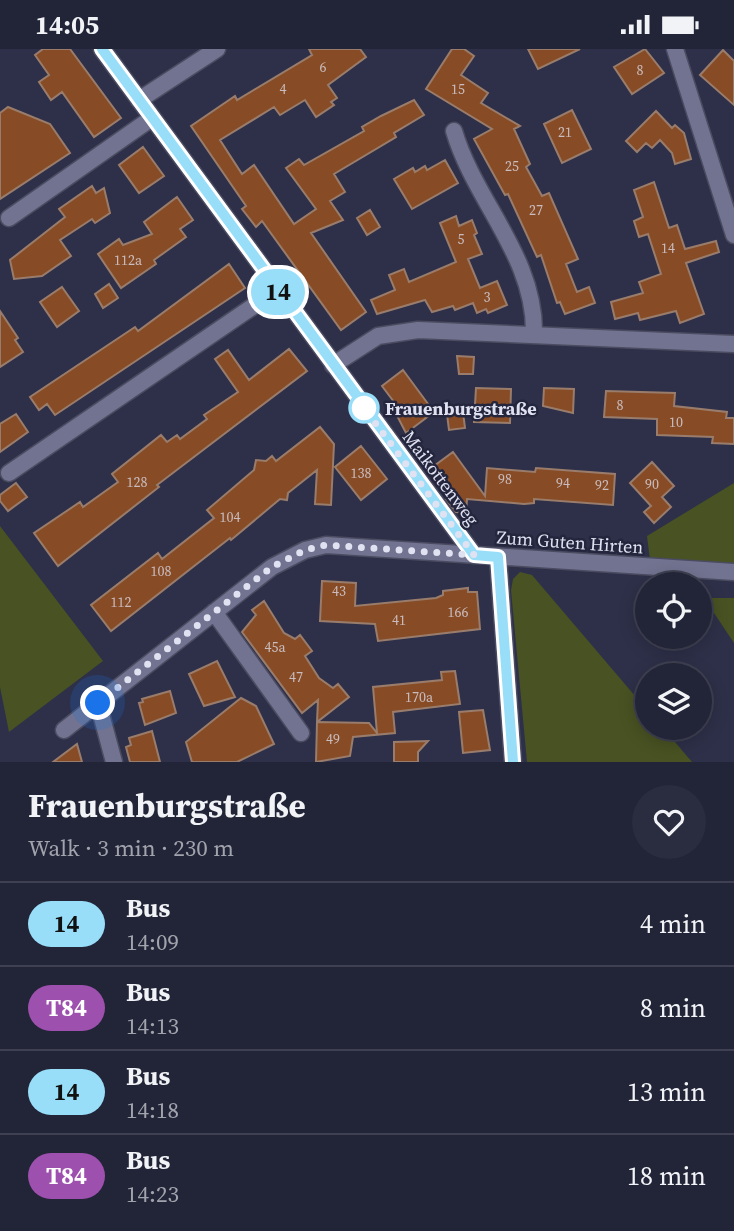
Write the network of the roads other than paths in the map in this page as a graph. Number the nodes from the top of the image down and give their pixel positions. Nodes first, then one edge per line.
1 (102, 49) edge
2 (217, 49) edge
3 (675, 49) edge
4 (139, 100) junction
5 (152, 118) junction
6 (454, 131) dead end
7 (9, 218) dead end
8 (734, 235) edge
9 (277, 290) junction
10 (534, 335) junction
11 (734, 344) edge
12 (333, 365) junction
13 (9, 473) dead end
14 (474, 555) junction
15 (498, 557) junction
16 (734, 572) edge
17 (214, 612) junction
18 (98, 703) junction
19 (64, 730) dead end
20 (301, 733) dead end
21 (114, 762) edge
22 (513, 762) edge

1 - 4 street, Maikottenweg
2 - 4 street
3 - 8 street
4 - 5 street, Maikottenweg
5 - 7 street
5 - 9 street, Maikottenweg
6 - 10 street
9 - 12 street, Maikottenweg
9 - 13 street
10 - 11 street
10 - 12 street
12 - 14 street, Maikottenweg
14 - 15 street, Zum Guten Hirten
14 - 17 street, Zum Guten Hirten
15 - 16 street, Zum Guten Hirten
15 - 22 street
17 - 18 street, Zum Guten Hirten
17 - 20 street
18 - 19 street, Zum Guten Hirten
18 - 21 street

